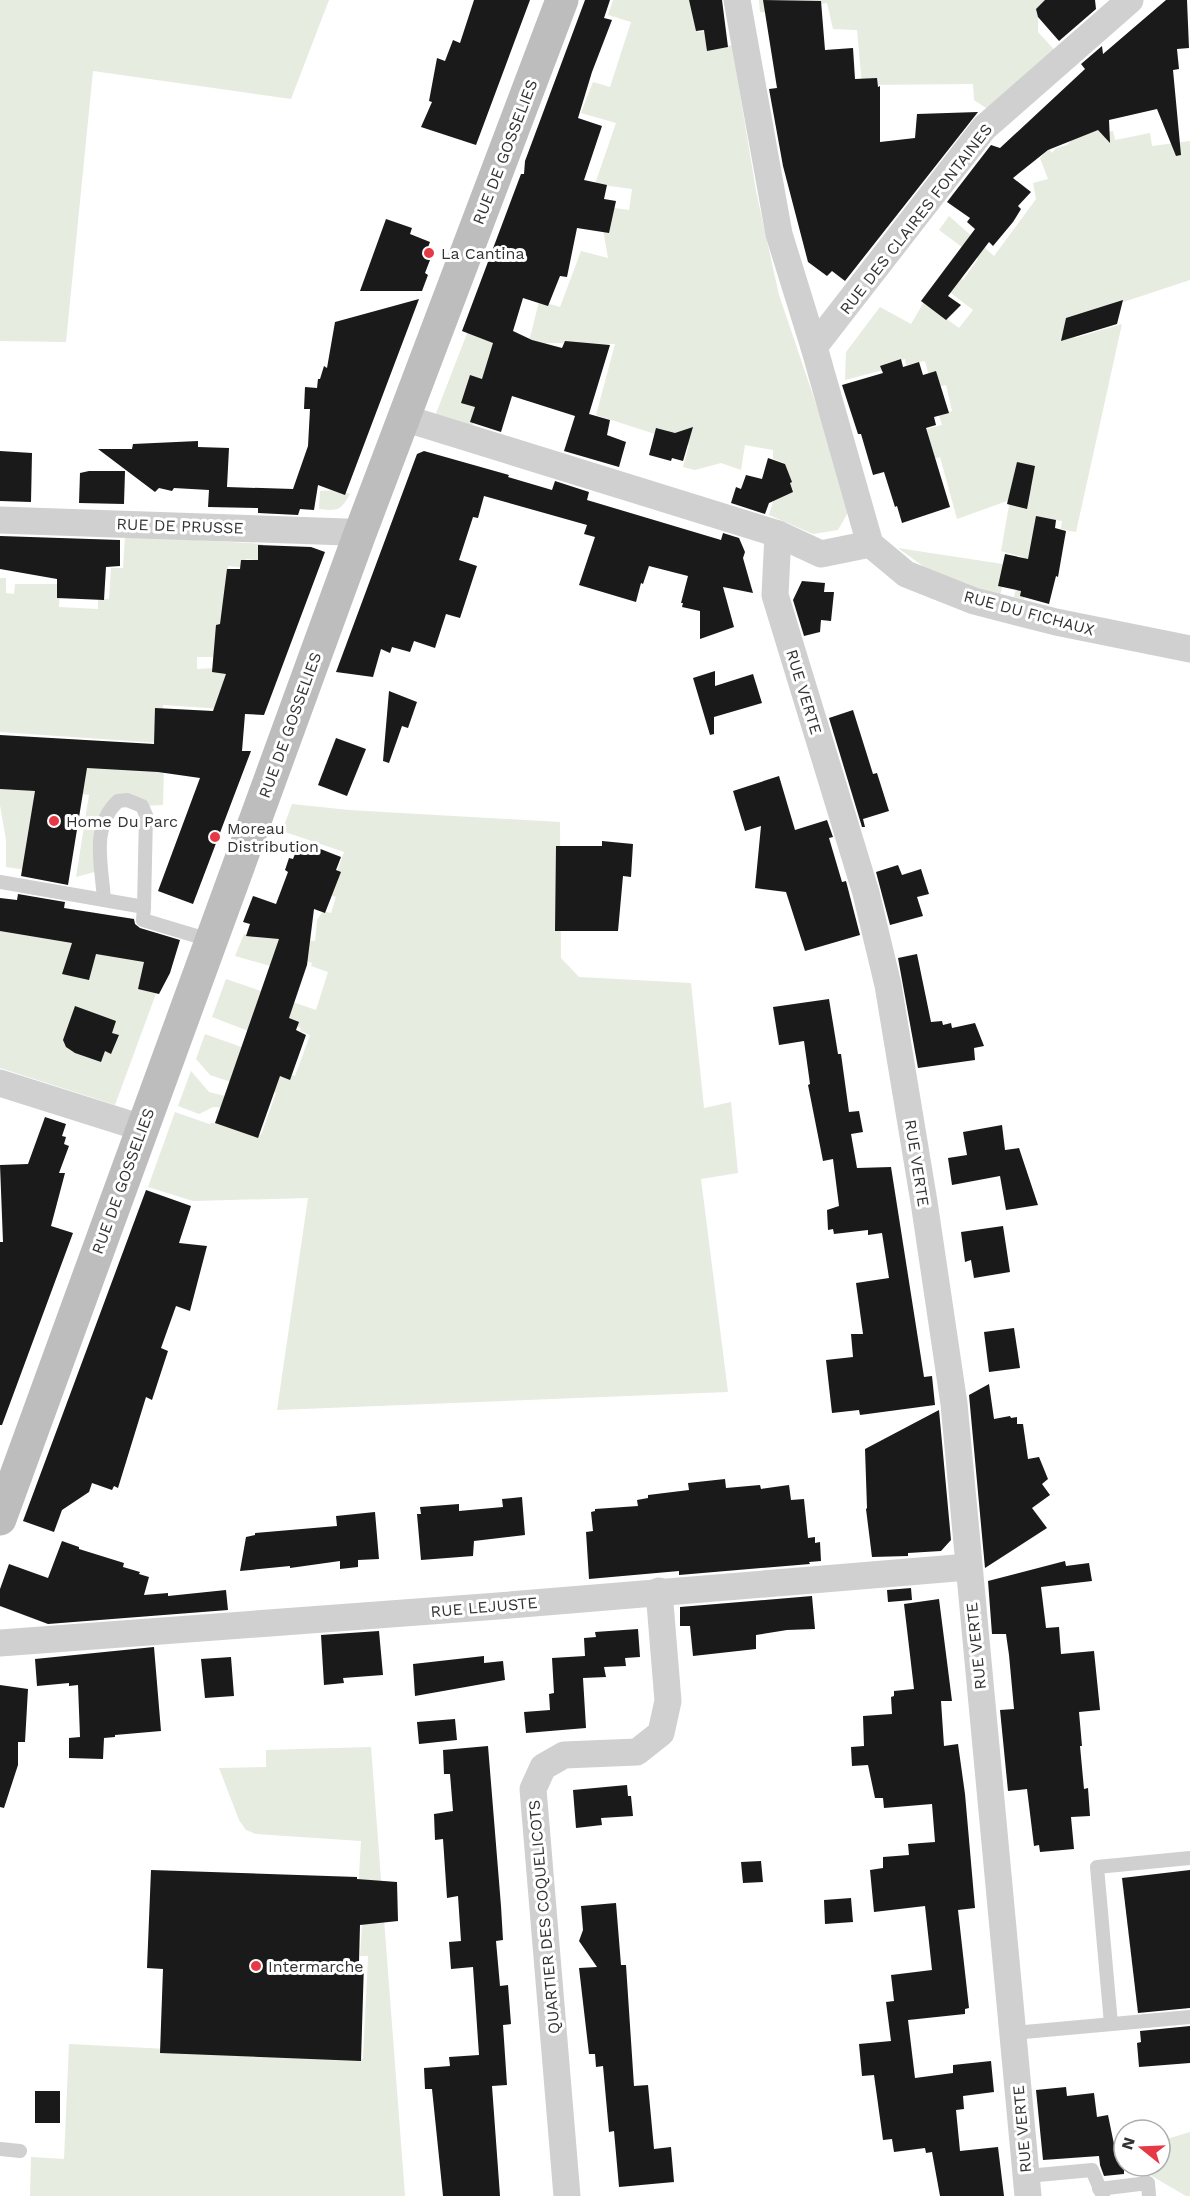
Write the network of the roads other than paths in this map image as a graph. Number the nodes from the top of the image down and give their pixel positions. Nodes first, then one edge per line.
1 (562, 0) edge
2 (737, 0) edge
3 (1130, 0) edge
4 (814, 347) junction
5 (404, 418) junction
6 (0, 520) edge
7 (778, 534) junction
8 (359, 536) junction
9 (870, 544) junction
10 (1190, 649) edge
11 (0, 882) edge
12 (104, 900) junction
13 (144, 907) junction
14 (213, 941) junction
15 (2, 1086) edge
16 (142, 1128) junction
17 (0, 1519) edge
18 (968, 1567) junction
19 (659, 1591) junction
20 (0, 1644) edge
21 (1190, 1858) edge
22 (1190, 2017) edge
23 (1111, 2024) junction
24 (1013, 2032) junction
25 (0, 2149) edge
26 (20, 2151) dead end
27 (1027, 2186) edge
28 (1101, 2193) edge
29 (567, 2196) edge
30 (1149, 2196) edge

1 - 5 main road, RUE DE GOSSELIES
2 - 4 street
3 - 4 street, RUE DES CLAIRES FONTAINES
4 - 9 street
5 - 7 street
5 - 8 main road, RUE DE GOSSELIES
6 - 8 street, RUE DE PRUSSE
7 - 9 street
7 - 18 street, RUE VERTE
8 - 14 main road, RUE DE GOSSELIES
9 - 10 street, RUE DU FICHAUX
11 - 12 lane
12 - 13 lane
12 - 13 lane
13 - 14 lane
14 - 16 main road, RUE DE GOSSELIES
15 - 16 street
16 - 17 main road, RUE DE GOSSELIES
18 - 19 street, RUE LEJUSTE
18 - 24 street, RUE VERTE
19 - 20 street, RUE LEJUSTE
19 - 29 street, QUARTIER DES COQUELICOTS
21 - 23 lane
22 - 23 lane
23 - 24 lane
24 - 27 street, RUE VERTE
25 - 26 lane
27 - 28 lane
28 - 30 lane

